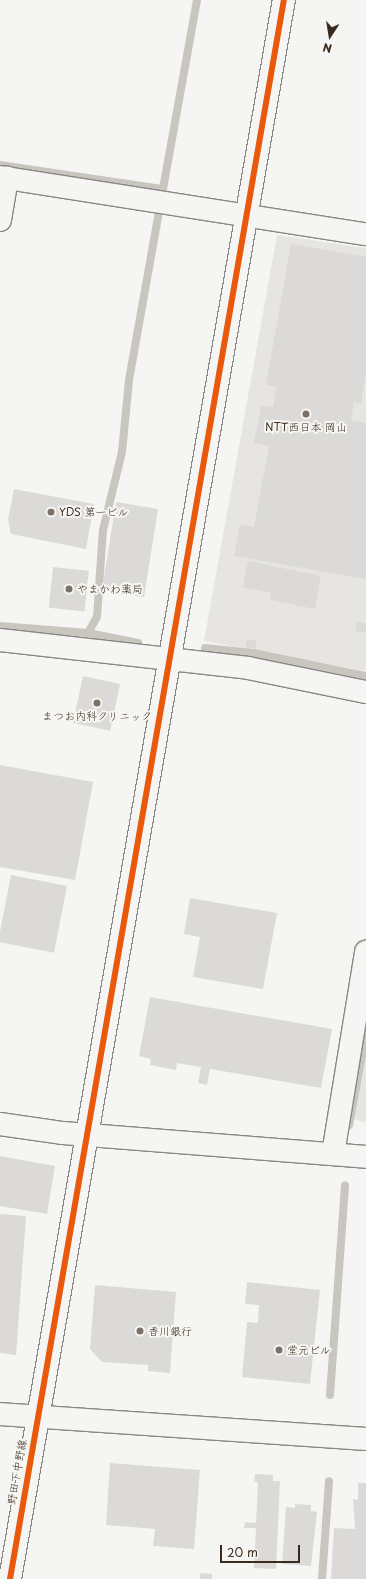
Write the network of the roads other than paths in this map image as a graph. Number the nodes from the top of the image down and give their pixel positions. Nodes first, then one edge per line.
1 (284, 0) edge
2 (4, 177) edge
3 (246, 216) junction
4 (0, 220) edge
5 (366, 234) edge
6 (0, 640) edge
7 (169, 661) junction
8 (366, 692) edge
9 (366, 952) edge
10 (0, 1124) edge
11 (88, 1135) junction
12 (333, 1154) junction
13 (366, 1157) edge
14 (0, 1414) edge
15 (37, 1416) junction
16 (366, 1439) edge
17 (10, 1579) edge

1 - 3 street, 野田下中野線
2 - 3 street
2 - 4 street
3 - 5 street
3 - 7 street, 野田下中野線
6 - 7 street
7 - 8 street
7 - 11 street, 野田下中野線
9 - 12 street
10 - 11 street
11 - 12 street
11 - 15 street, 野田下中野線
12 - 13 street
14 - 15 street
15 - 16 street
15 - 17 street, 野田下中野線

